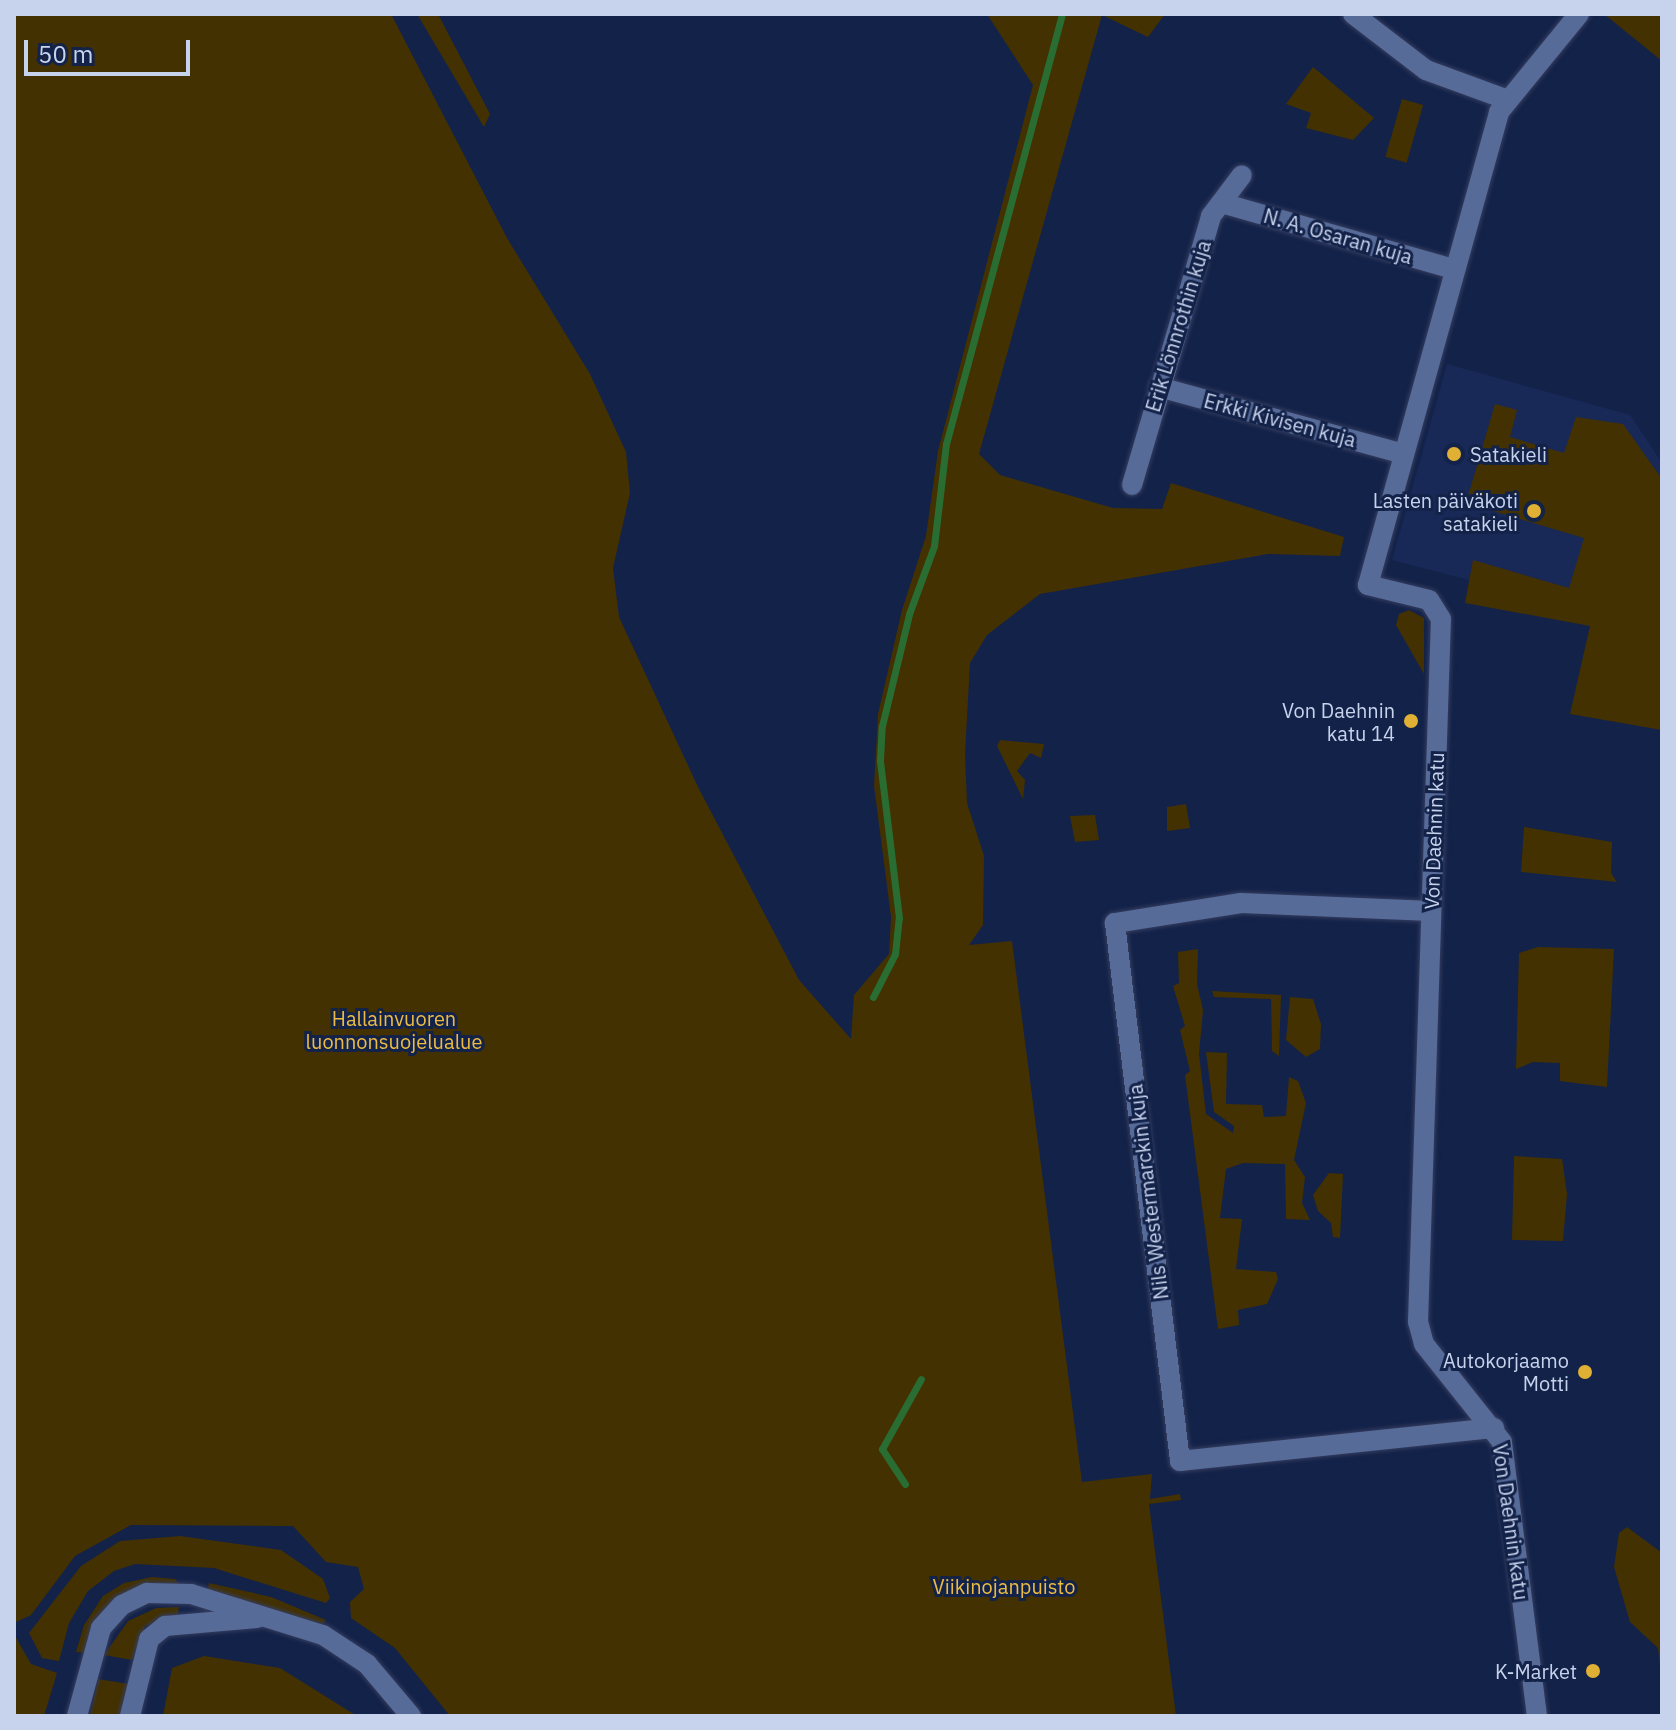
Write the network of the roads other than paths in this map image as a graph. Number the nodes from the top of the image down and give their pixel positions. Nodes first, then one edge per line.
1 (1579, 14) edge
2 (1345, 18) edge
3 (1508, 100) junction
4 (1242, 175) dead end
5 (1222, 203) junction
6 (1454, 269) junction
7 (1159, 387) junction
8 (1401, 453) junction
9 (1132, 485) dead end
10 (1431, 911) junction
11 (1494, 1428) junction
12 (277, 1618) junction
13 (77, 1716) edge
14 (130, 1716) edge
15 (411, 1716) edge
16 (1537, 1716) edge

1 - 3 street, Von Daehnin katu
2 - 3 street
3 - 6 street, Von Daehnin katu
4 - 5 street, Erik Lönnrothin kuja
5 - 6 street, N. A. Osaran kuja
5 - 7 street, Erik Lönnrothin kuja
6 - 8 street, Von Daehnin katu
7 - 8 street, Erkki Kivisen kuja
7 - 9 street, Erik Lönnrothin kuja
8 - 10 street, Von Daehnin katu
10 - 11 street, Von Daehnin katu
10 - 11 street, Nils Westermarckin kuja
11 - 16 street, Von Daehnin katu
12 - 13 street
12 - 14 street
12 - 15 street

